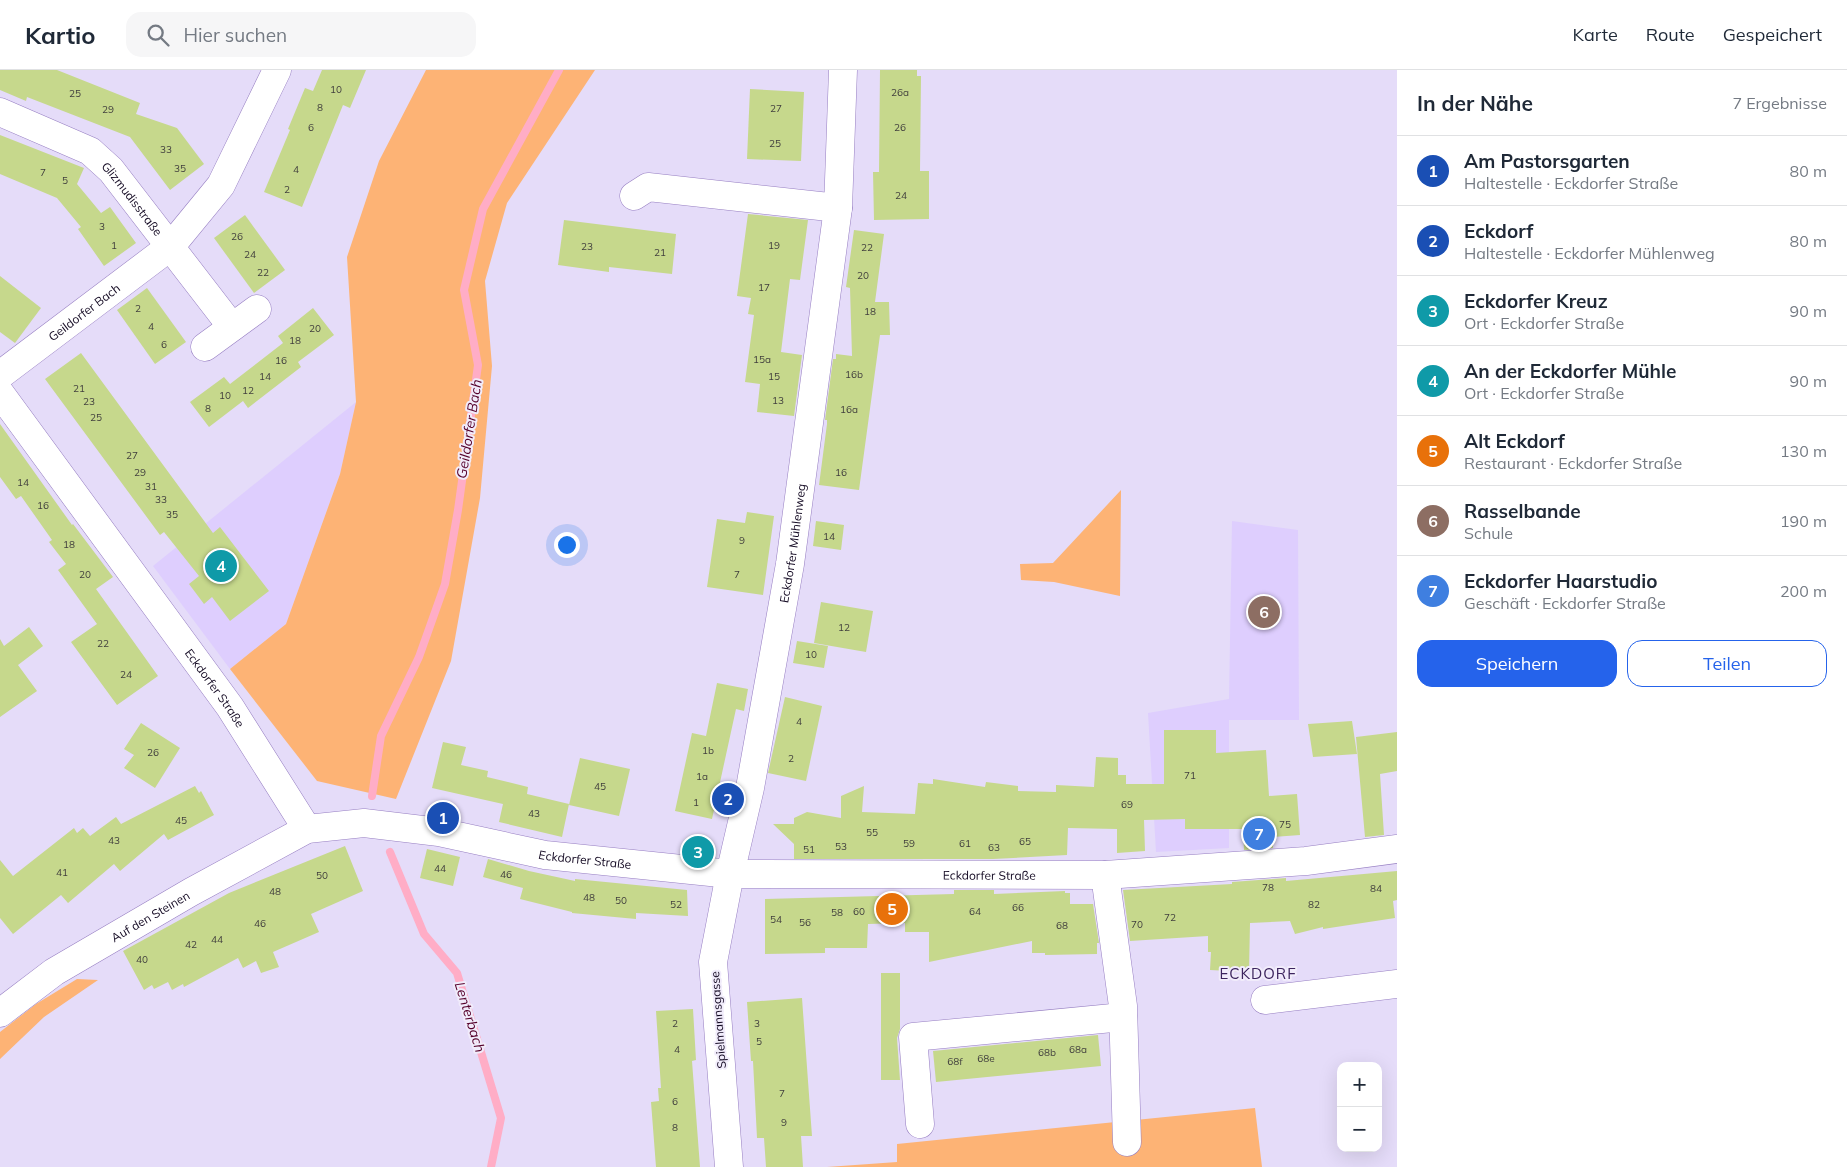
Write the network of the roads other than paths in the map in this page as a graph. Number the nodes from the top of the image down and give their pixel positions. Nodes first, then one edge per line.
1 (277, 70) edge
2 (843, 70) edge
3 (0, 112) edge
4 (634, 196) dead end
5 (838, 208) junction
6 (171, 246) junction
7 (257, 309) dead end
8 (232, 327) junction
9 (205, 347) dead end
10 (0, 375) edge
11 (0, 393) edge
12 (306, 829) junction
13 (1397, 849) edge
14 (730, 874) junction
15 (1105, 875) junction
16 (1397, 984) edge
17 (1266, 1000) dead end
18 (0, 1013) edge
19 (1123, 1017) junction
20 (920, 1124) dead end
21 (1127, 1142) dead end
22 (729, 1167) edge

1 - 6 street, Geildorfer Bach
2 - 5 street, Eckdorfer Mühlenweg
3 - 6 street, Glizmudisstraße
4 - 5 street
5 - 14 street, Eckdorfer Mühlenweg
6 - 8 street, Glizmudisstraße
6 - 10 street, Geildorfer Bach
7 - 8 street
8 - 9 street
11 - 12 street, Eckdorfer Straße
12 - 14 street, Eckdorfer Straße
12 - 18 street, Auf den Steinen
13 - 15 street, Eckdorfer Straße
14 - 15 street, Eckdorfer Straße
14 - 22 street, Spielmannsgasse
15 - 19 street
16 - 17 street
19 - 20 street
19 - 21 street

